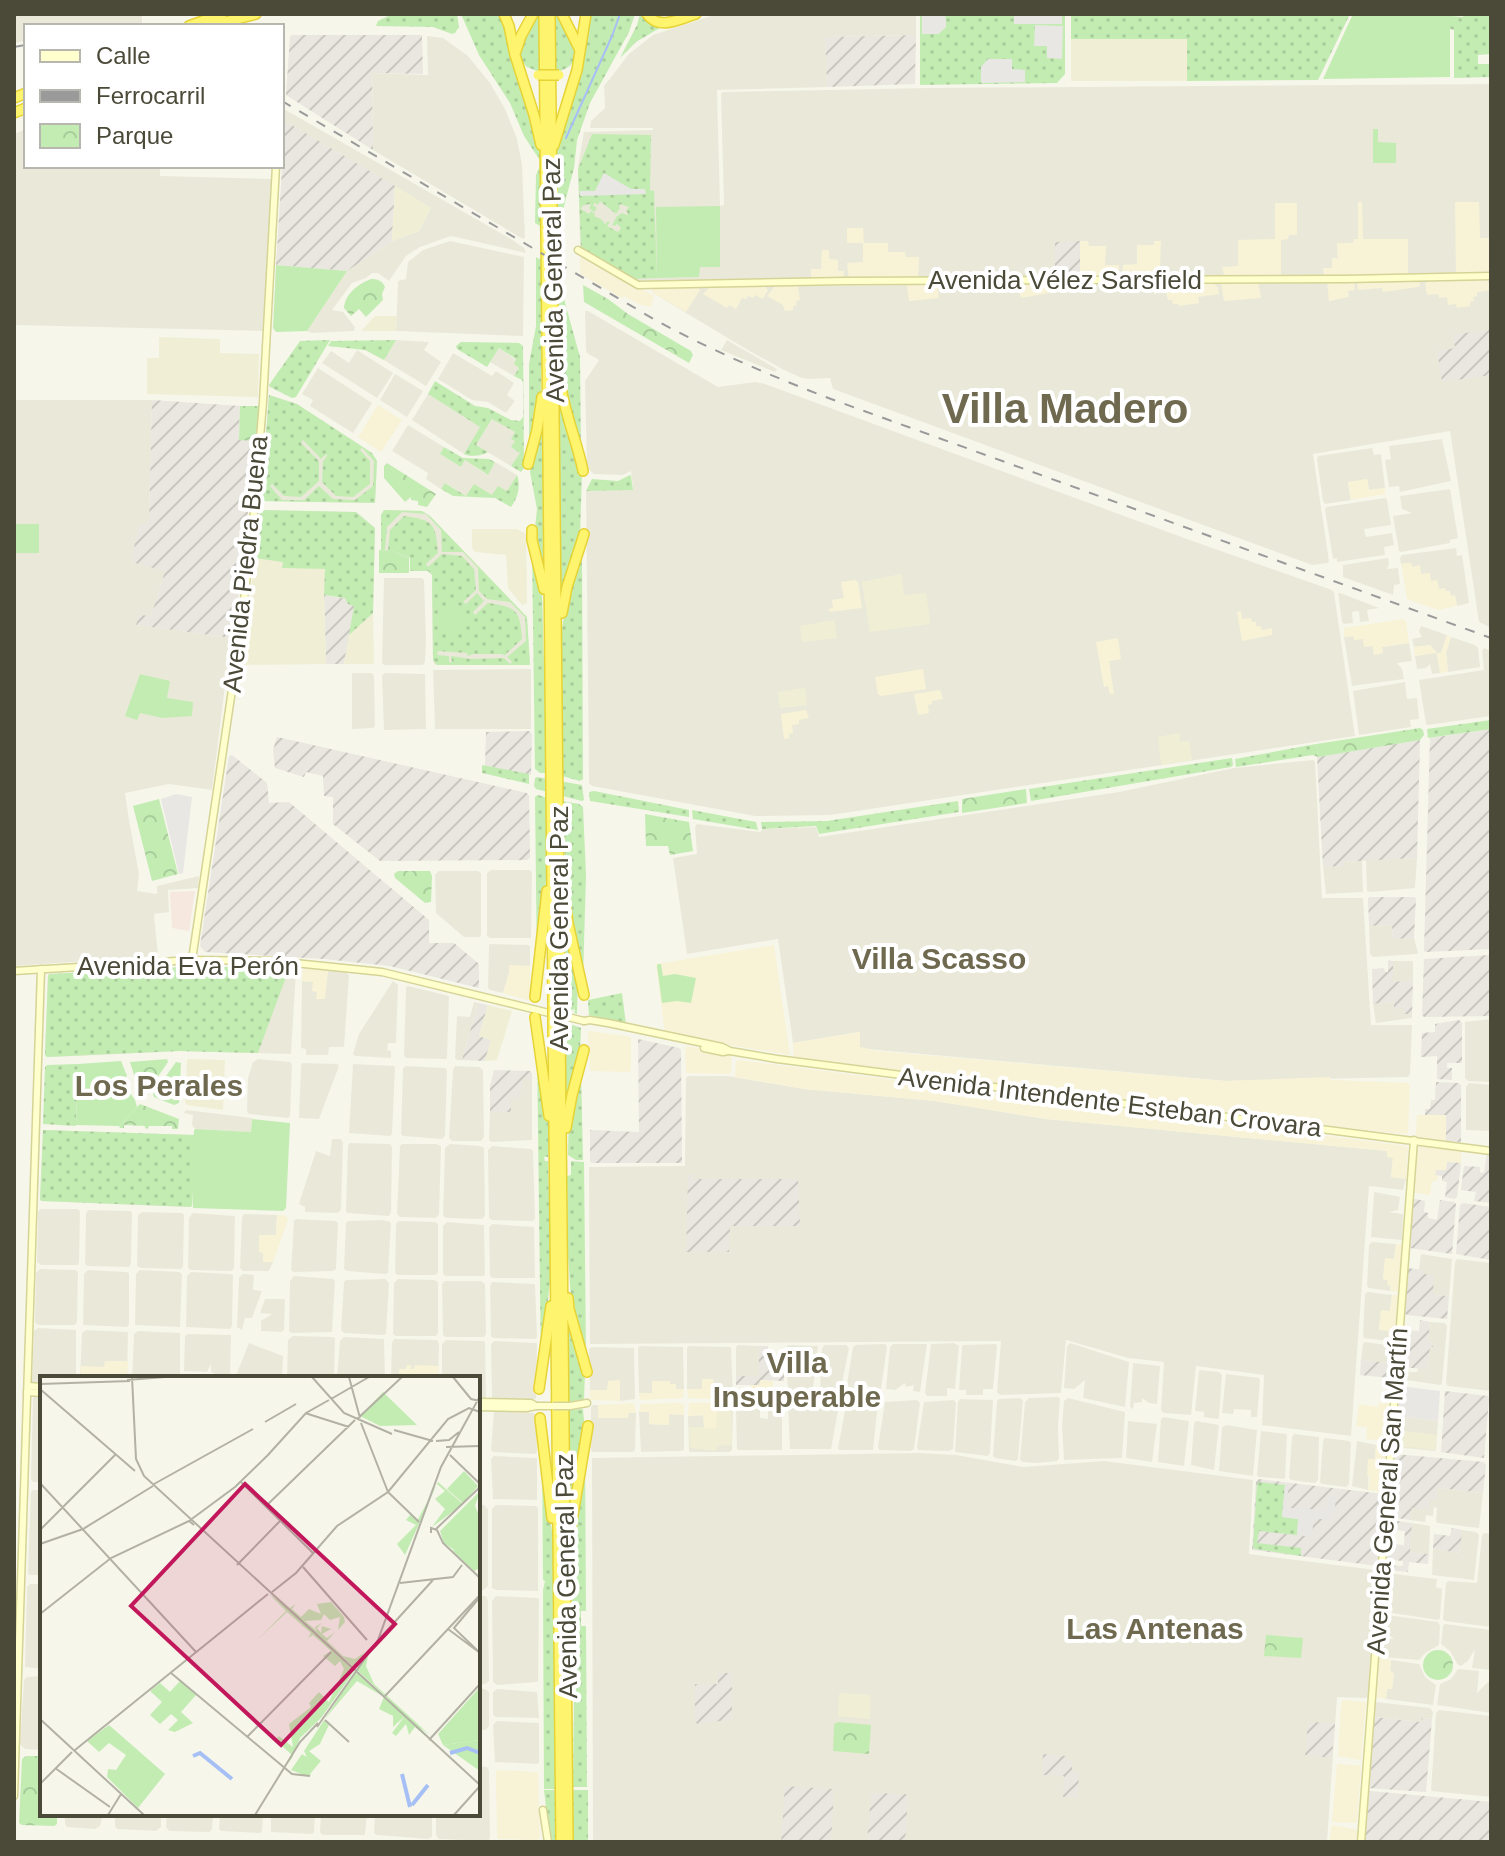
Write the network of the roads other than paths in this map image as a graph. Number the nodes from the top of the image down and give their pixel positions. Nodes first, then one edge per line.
1 (222, 14) edge
2 (256, 14) edge
3 (504, 14) edge
4 (533, 14) edge
5 (544, 14) edge
6 (550, 14) edge
7 (562, 14) edge
8 (586, 14) edge
9 (647, 14) edge
10 (696, 14) edge
11 (194, 24) edge
12 (217, 24) edge
13 (516, 57) junction
14 (580, 57) junction
15 (552, 152) junction
16 (545, 162) junction
17 (276, 168) edge
18 (578, 250) dead end
19 (1491, 276) edge
20 (554, 336) junction
21 (546, 366) junction
22 (528, 464) dead end
23 (583, 471) dead end
24 (532, 530) dead end
25 (584, 534) dead end
26 (549, 636) junction
27 (557, 652) junction
28 (554, 774) junction
29 (555, 802) junction
30 (558, 832) junction
31 (552, 851) junction
32 (192, 960) junction
33 (41, 969) junction
34 (14, 971) edge
35 (584, 995) dead end
36 (535, 997) dead end
37 (557, 1014) junction
38 (535, 1017) dead end
39 (584, 1021) joint
40 (584, 1050) dead end
41 (1414, 1140) junction
42 (1491, 1151) edge
43 (558, 1163) junction
44 (559, 1252) junction
45 (587, 1372) dead end
46 (28, 1389) junction
47 (539, 1389) dead end
48 (40, 1390) edge
49 (587, 1403) dead end
50 (480, 1404) edge
51 (540, 1418) dead end
52 (588, 1426) dead end
53 (562, 1569) junction
54 (18, 1579) edge
55 (14, 1796) edge
56 (543, 1810) dead end
57 (548, 1842) edge
58 (561, 1842) edge
59 (568, 1842) edge
60 (1361, 1842) edge

1 - 11 highway
2 - 12 highway
3 - 13 highway
4 - 13 highway
5 - 16 highway, Avenida General Paz
6 - 15 highway, Avenida General Paz
7 - 14 highway
8 - 14 highway
9 - 10 highway
13 - 14 highway, bridge
13 - 16 highway
14 - 15 highway
15 - 20 highway, Avenida General Paz
16 - 21 highway, Avenida General Paz
17 - 32 main road, Avenida Piedra Buena
18 - 19 main road, Avenida Vélez Sarsfield
20 - 23 highway
20 - 27 highway, Avenida General Paz
21 - 22 highway
21 - 26 highway, Avenida General Paz
24 - 26 highway
25 - 27 highway
26 - 28 highway, Avenida General Paz
27 - 28 highway, Avenida General Paz
28 - 29 highway, Avenida General Paz
29 - 30 highway, Avenida General Paz
29 - 31 highway, Avenida General Paz
30 - 35 highway
30 - 37 highway, Avenida General Paz
31 - 36 highway
31 - 37 highway, Avenida General Paz
32 - 33 main road, Avenida Eva Perón
32 - 37 main road, Avenida Eva Perón
33 - 34 main road, Avenida Eva Perón
33 - 46 main road
37 - 39 main road, Avenida Eva Perón
37 - 43 highway, Avenida General Paz
38 - 43 highway
39 - 41 main road, Avenida Intendente Esteban Crovara
40 - 43 highway
41 - 42 main road, Avenida Intendente Esteban Crovara
41 - 60 main road, Avenida General San Martín
43 - 44 highway, Avenida General Paz
44 - 45 highway
44 - 47 highway
44 - 53 highway, Avenida General Paz
46 - 48 main road
46 - 54 main road
49 - 50 main road, bridge
51 - 53 highway
52 - 53 highway
53 - 58 highway, Avenida General Paz
53 - 59 highway, Avenida General Paz
54 - 55 main road
56 - 57 main road

